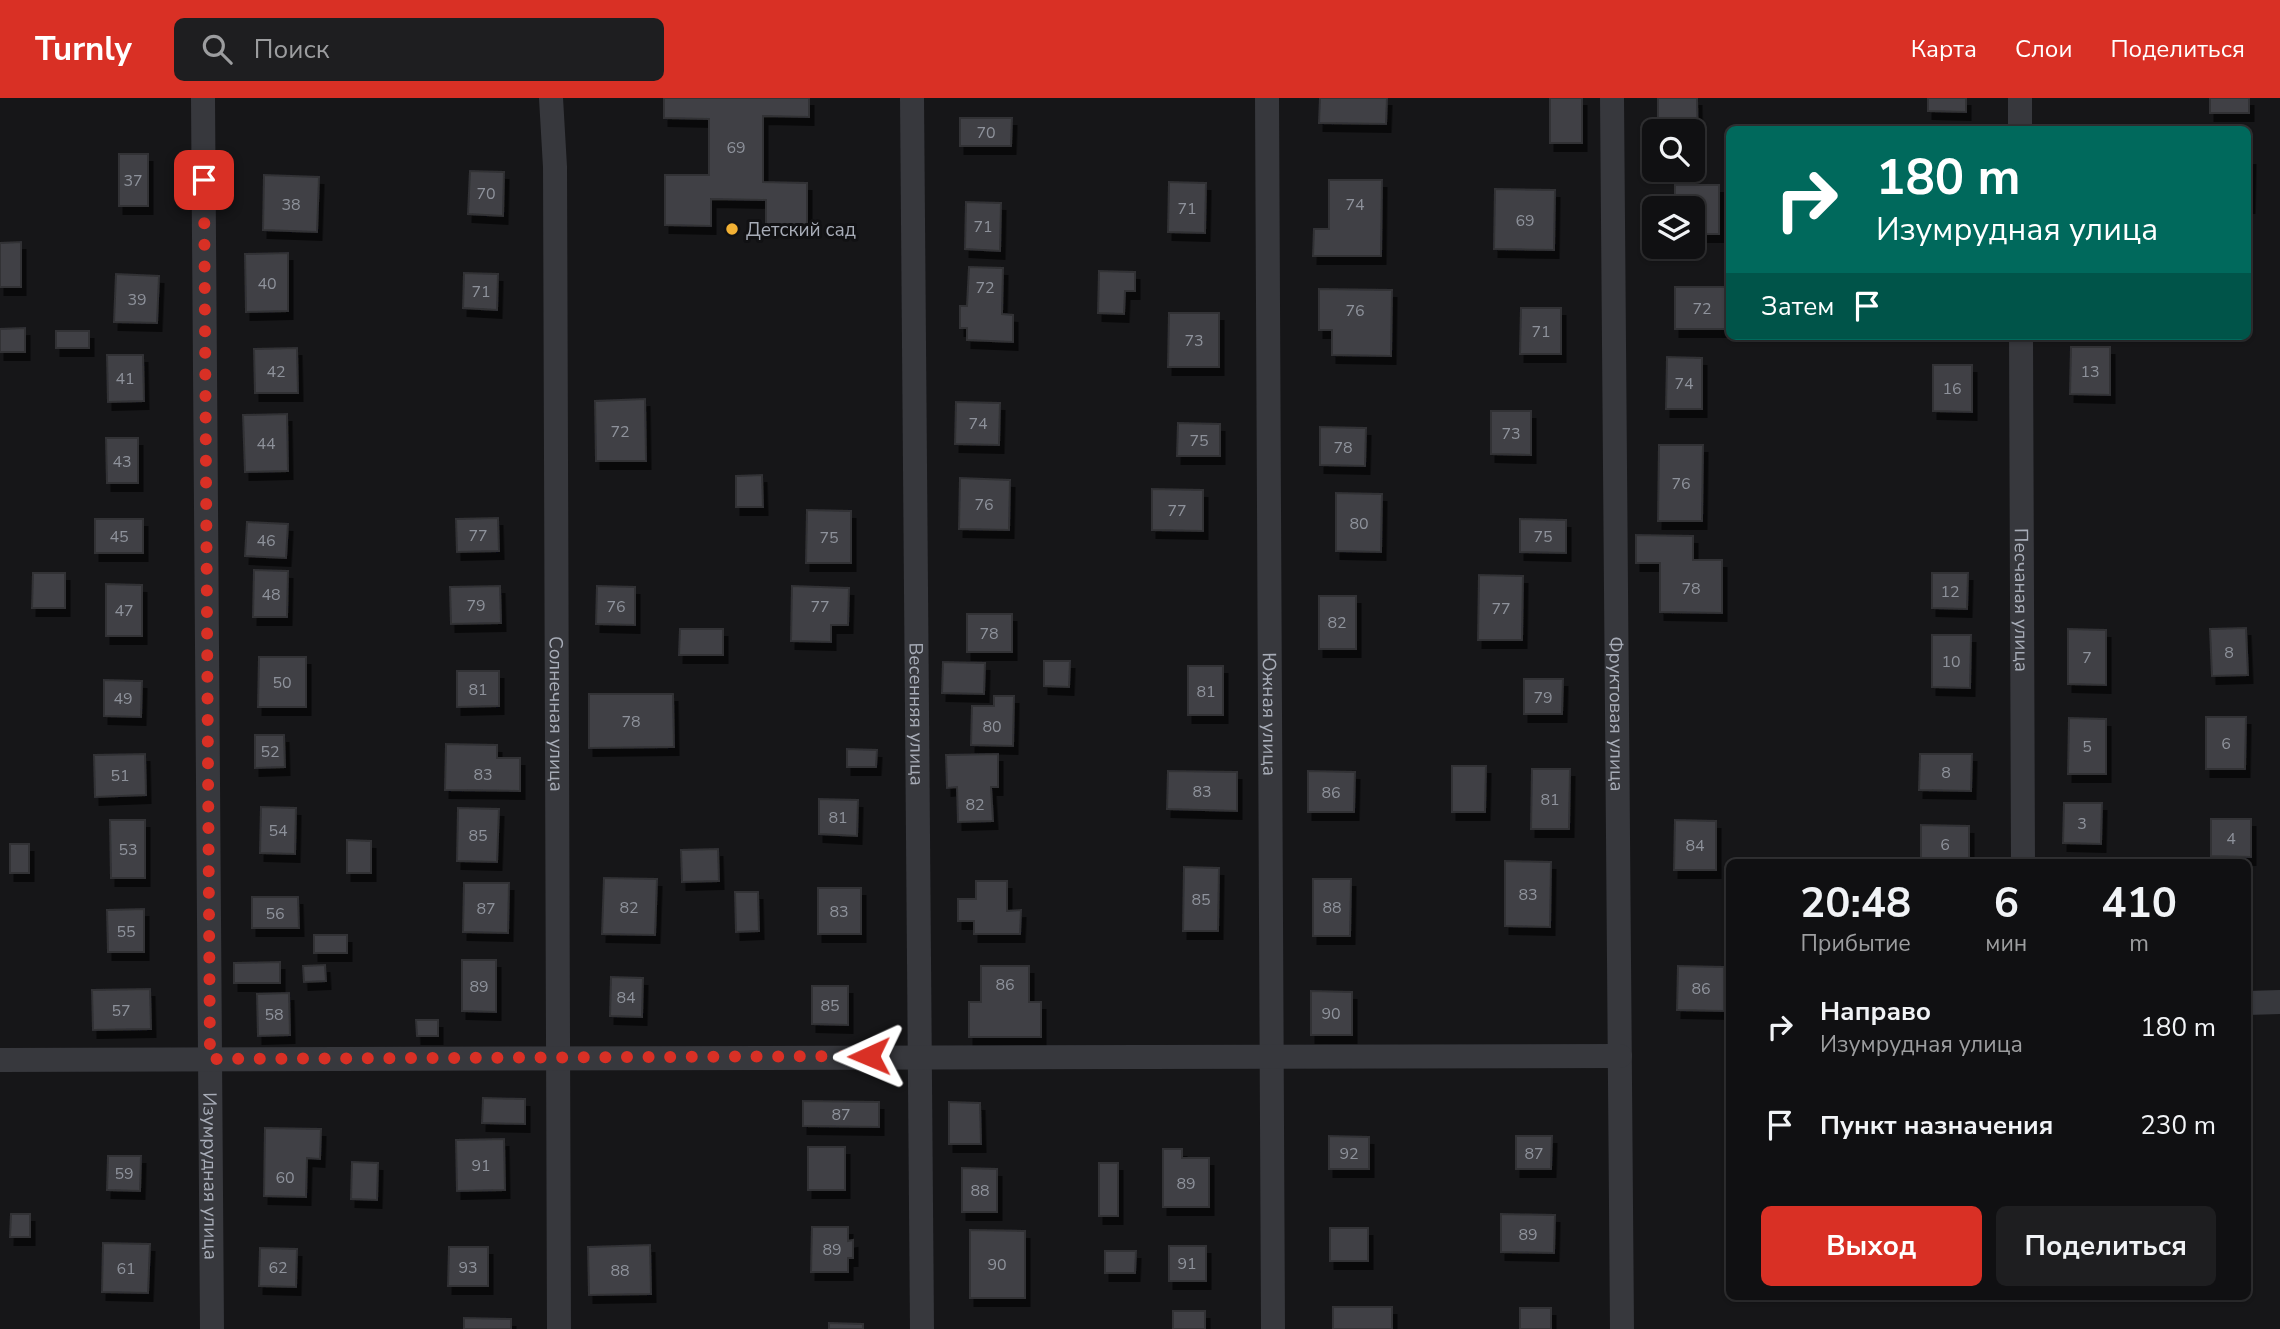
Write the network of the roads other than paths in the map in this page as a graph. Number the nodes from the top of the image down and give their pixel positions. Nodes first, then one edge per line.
1 (204, 98) edge
2 (551, 98) edge
3 (912, 98) edge
4 (1267, 98) edge
5 (1612, 98) edge
6 (2020, 98) edge
7 (2020, 126) edge
8 (2021, 340) edge
9 (2022, 859) edge
10 (2280, 1002) edge
11 (2251, 1003) edge
12 (921, 1055) junction
13 (1270, 1056) junction
14 (1620, 1056) junction
15 (210, 1059) junction
16 (0, 1060) edge
17 (556, 1060) junction
18 (212, 1329) edge
19 (559, 1329) edge
20 (922, 1329) edge
21 (1273, 1329) edge
22 (1622, 1329) edge

1 - 15 street, Изумрудная улица
2 - 17 street, Солнечная улица
3 - 12 street, Весенняя улица
4 - 13 street, Южная улица
5 - 14 street, Фруктовая улица
6 - 7 street
8 - 9 street, Песчаная улица
10 - 11 street
12 - 13 street
12 - 17 street
12 - 20 street, Весенняя улица
13 - 14 street
13 - 21 street, Южная улица
14 - 22 street, Фруктовая улица
15 - 16 street
15 - 17 street
15 - 18 street, Изумрудная улица
17 - 19 street, Солнечная улица

